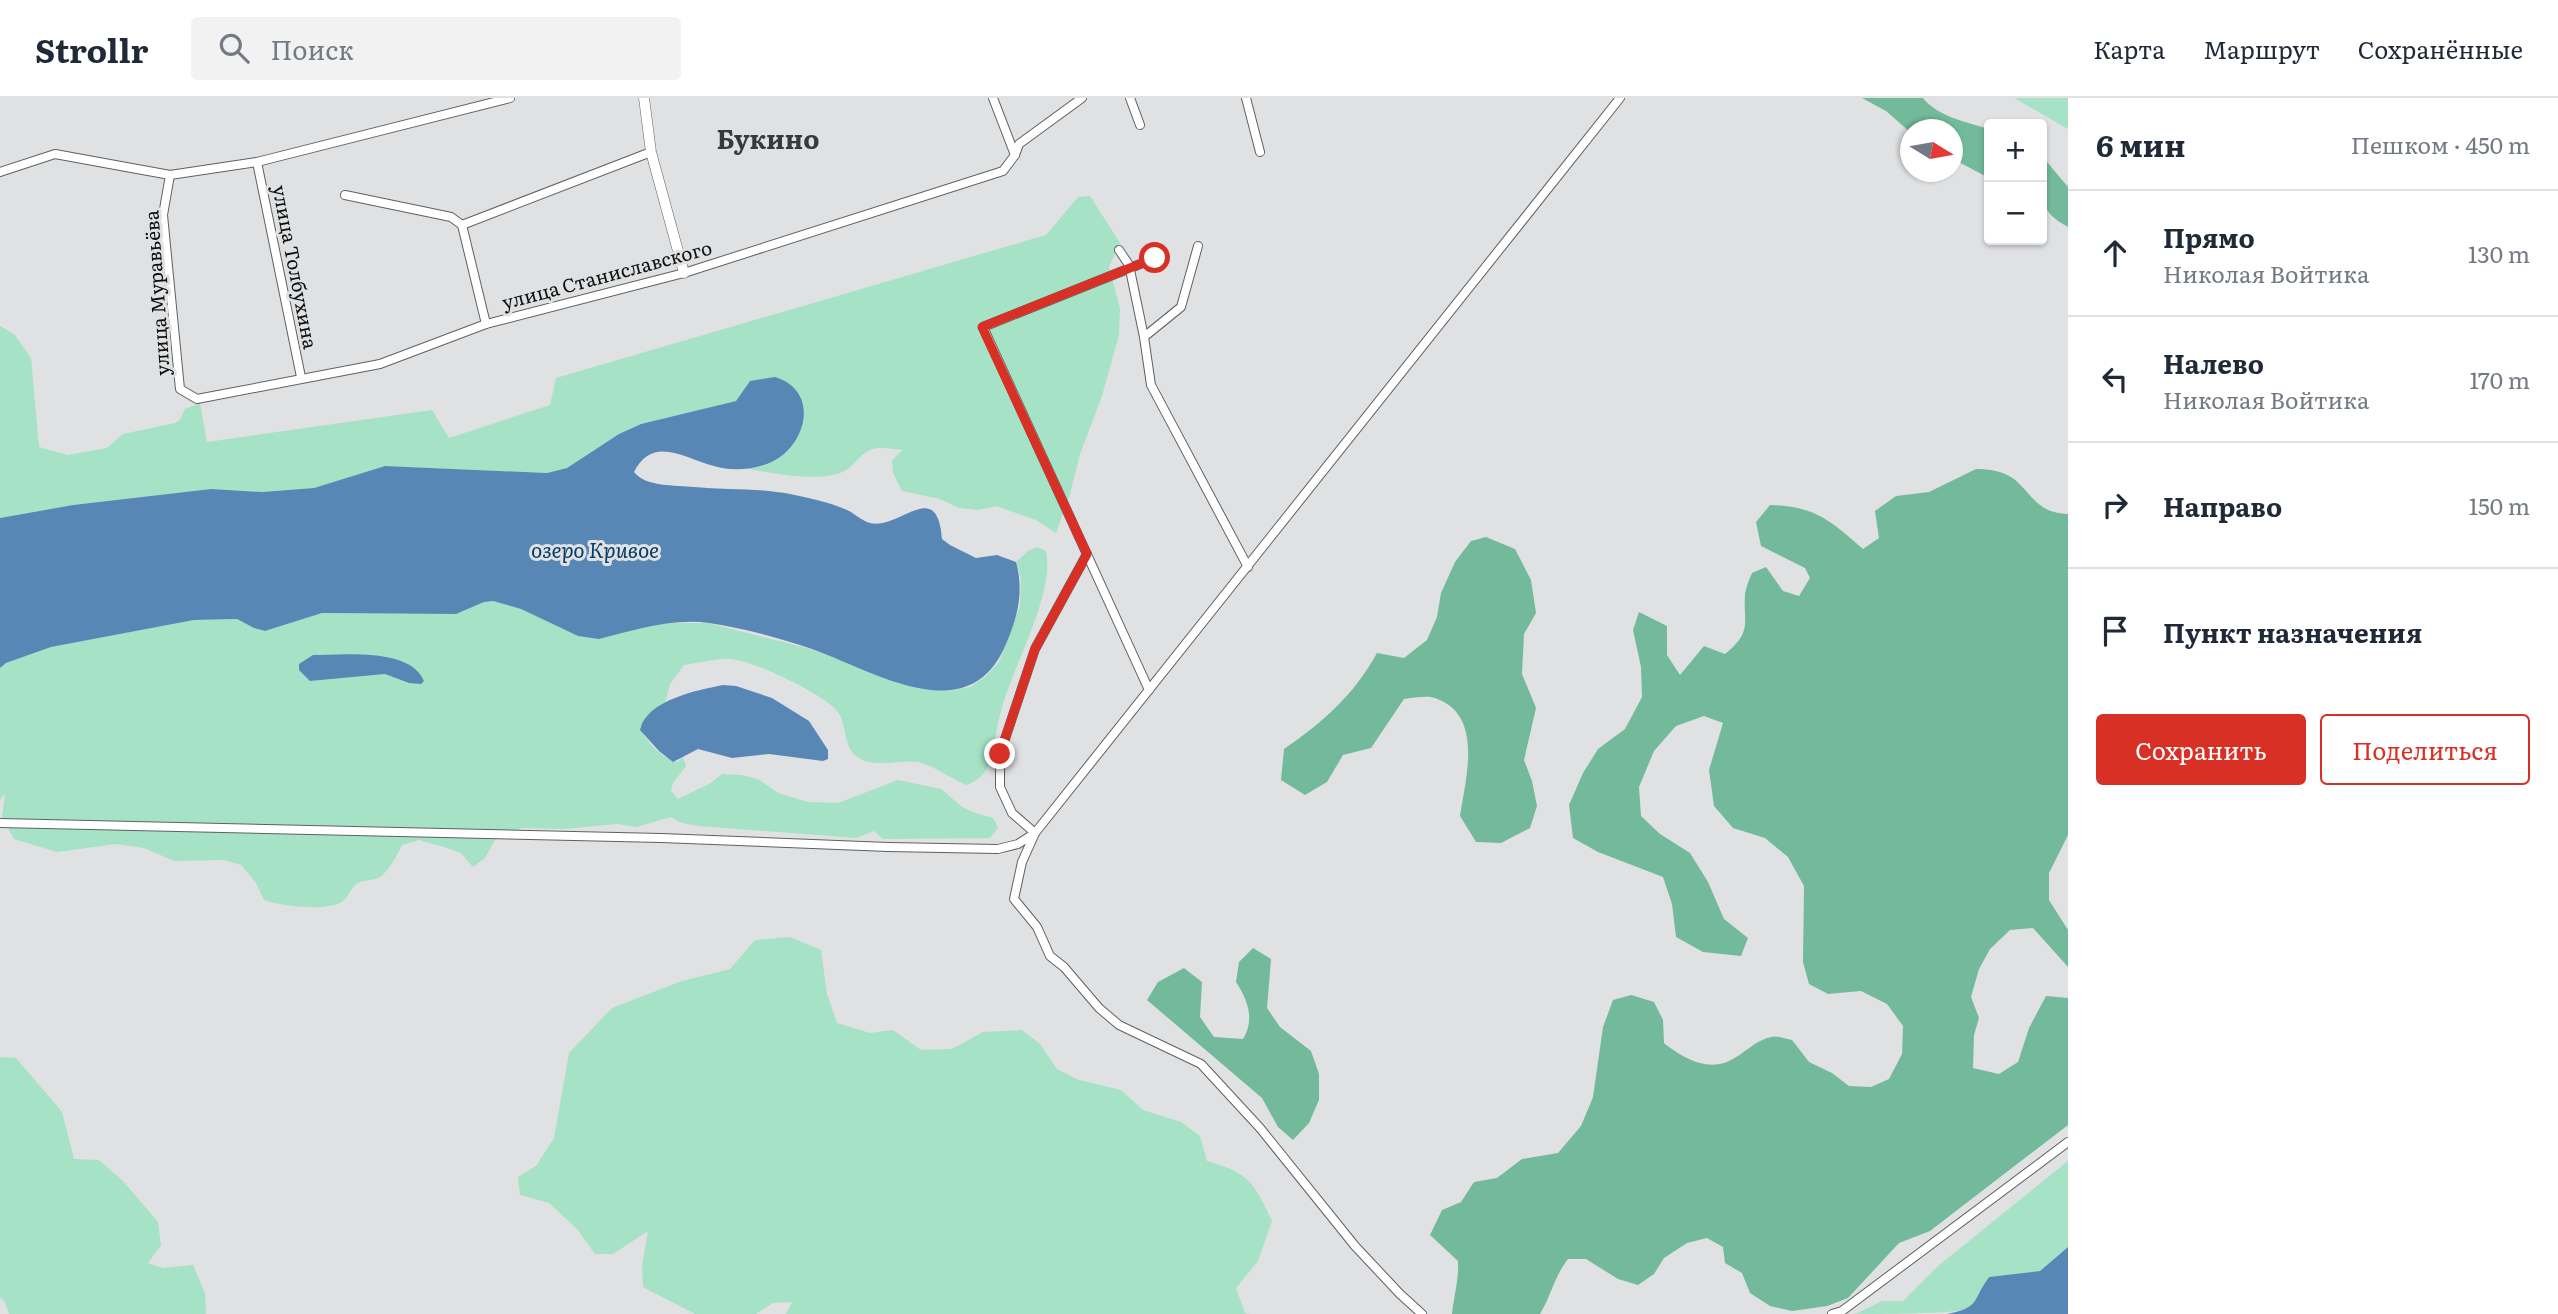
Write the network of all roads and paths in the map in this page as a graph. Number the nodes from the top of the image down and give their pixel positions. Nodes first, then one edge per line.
1 (510, 98) edge
2 (644, 98) edge
3 (993, 98) edge
4 (1082, 98) edge
5 (1130, 98) edge
6 (1246, 98) edge
7 (1620, 98) edge
8 (1140, 125) dead end
9 (651, 152) junction
10 (1259, 152) dead end
11 (1015, 155) junction
12 (257, 162) junction
13 (0, 173) edge
14 (170, 175) junction
15 (345, 195) dead end
16 (462, 225) junction
17 (1198, 246) dead end
18 (1119, 250) dead end
19 (1155, 258) dead end
20 (1130, 268) junction
21 (684, 274) junction
22 (486, 324) junction
23 (1144, 337) junction
24 (301, 377) junction
25 (197, 399) joint
26 (1087, 554) junction
27 (1248, 567) junction
28 (1149, 690) junction
29 (0, 823) edge
30 (1035, 833) junction
31 (2068, 1142) edge
32 (1422, 1314) edge
33 (1832, 1314) edge

1 - 12 street
2 - 9 street
3 - 11 street
4 - 11 street, улица Станиславского
5 - 8 street
6 - 10 street
7 - 27 street
9 - 16 street
9 - 21 street
11 - 21 street, улица Станиславского
12 - 14 street
12 - 24 street, улица Толбухина
13 - 14 street
14 - 25 street, улица Муравьёва
15 - 16 street
16 - 22 street
17 - 23 street
18 - 20 street
19 - 20 street
20 - 23 street
20 - 26 street
21 - 22 street, улица Станиславского
22 - 24 street, улица Станиславского
23 - 27 street
24 - 25 street, улица Станиславского
26 - 28 street
26 - 30 street
27 - 28 street
28 - 30 street
29 - 30 street
30 - 32 street
31 - 33 street

